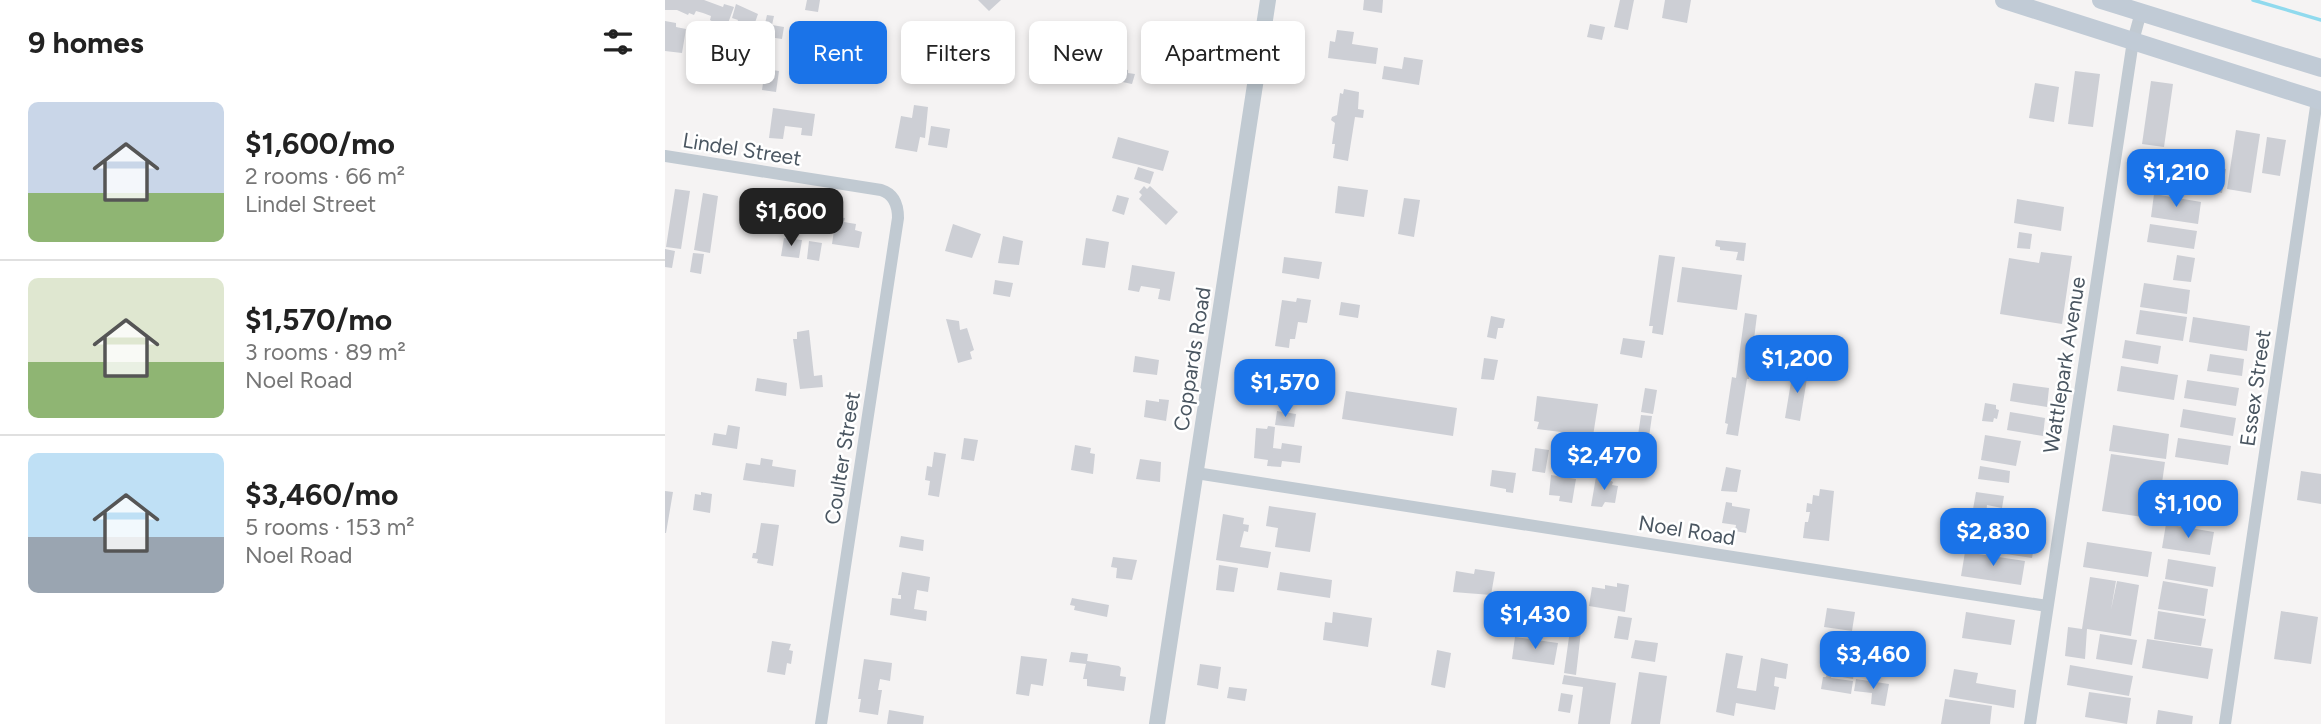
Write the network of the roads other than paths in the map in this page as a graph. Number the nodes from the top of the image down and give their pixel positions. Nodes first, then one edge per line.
1 (1268, 0) edge
2 (2004, 0) edge
3 (2101, 0) edge
4 (2141, 12) junction
5 (2133, 41) junction
6 (2321, 68) edge
7 (2319, 100) edge
8 (665, 156) edge
9 (894, 199) joint
10 (1196, 473) junction
11 (2047, 606) junction
12 (821, 724) edge
13 (1157, 724) edge
14 (2030, 724) edge
15 (2225, 724) edge

1 - 10 street, Coppards Road
2 - 5 main road
3 - 4 main road
4 - 5 street, Wattlepark Avenue
4 - 6 main road
5 - 7 main road
5 - 11 street, Wattlepark Avenue
7 - 15 street, Essex Street
8 - 9 street, Lindel Street
9 - 12 street, Coulter Street
10 - 11 street, Noel Road
10 - 13 street, Coppards Road
11 - 14 street, Wattlepark Avenue

